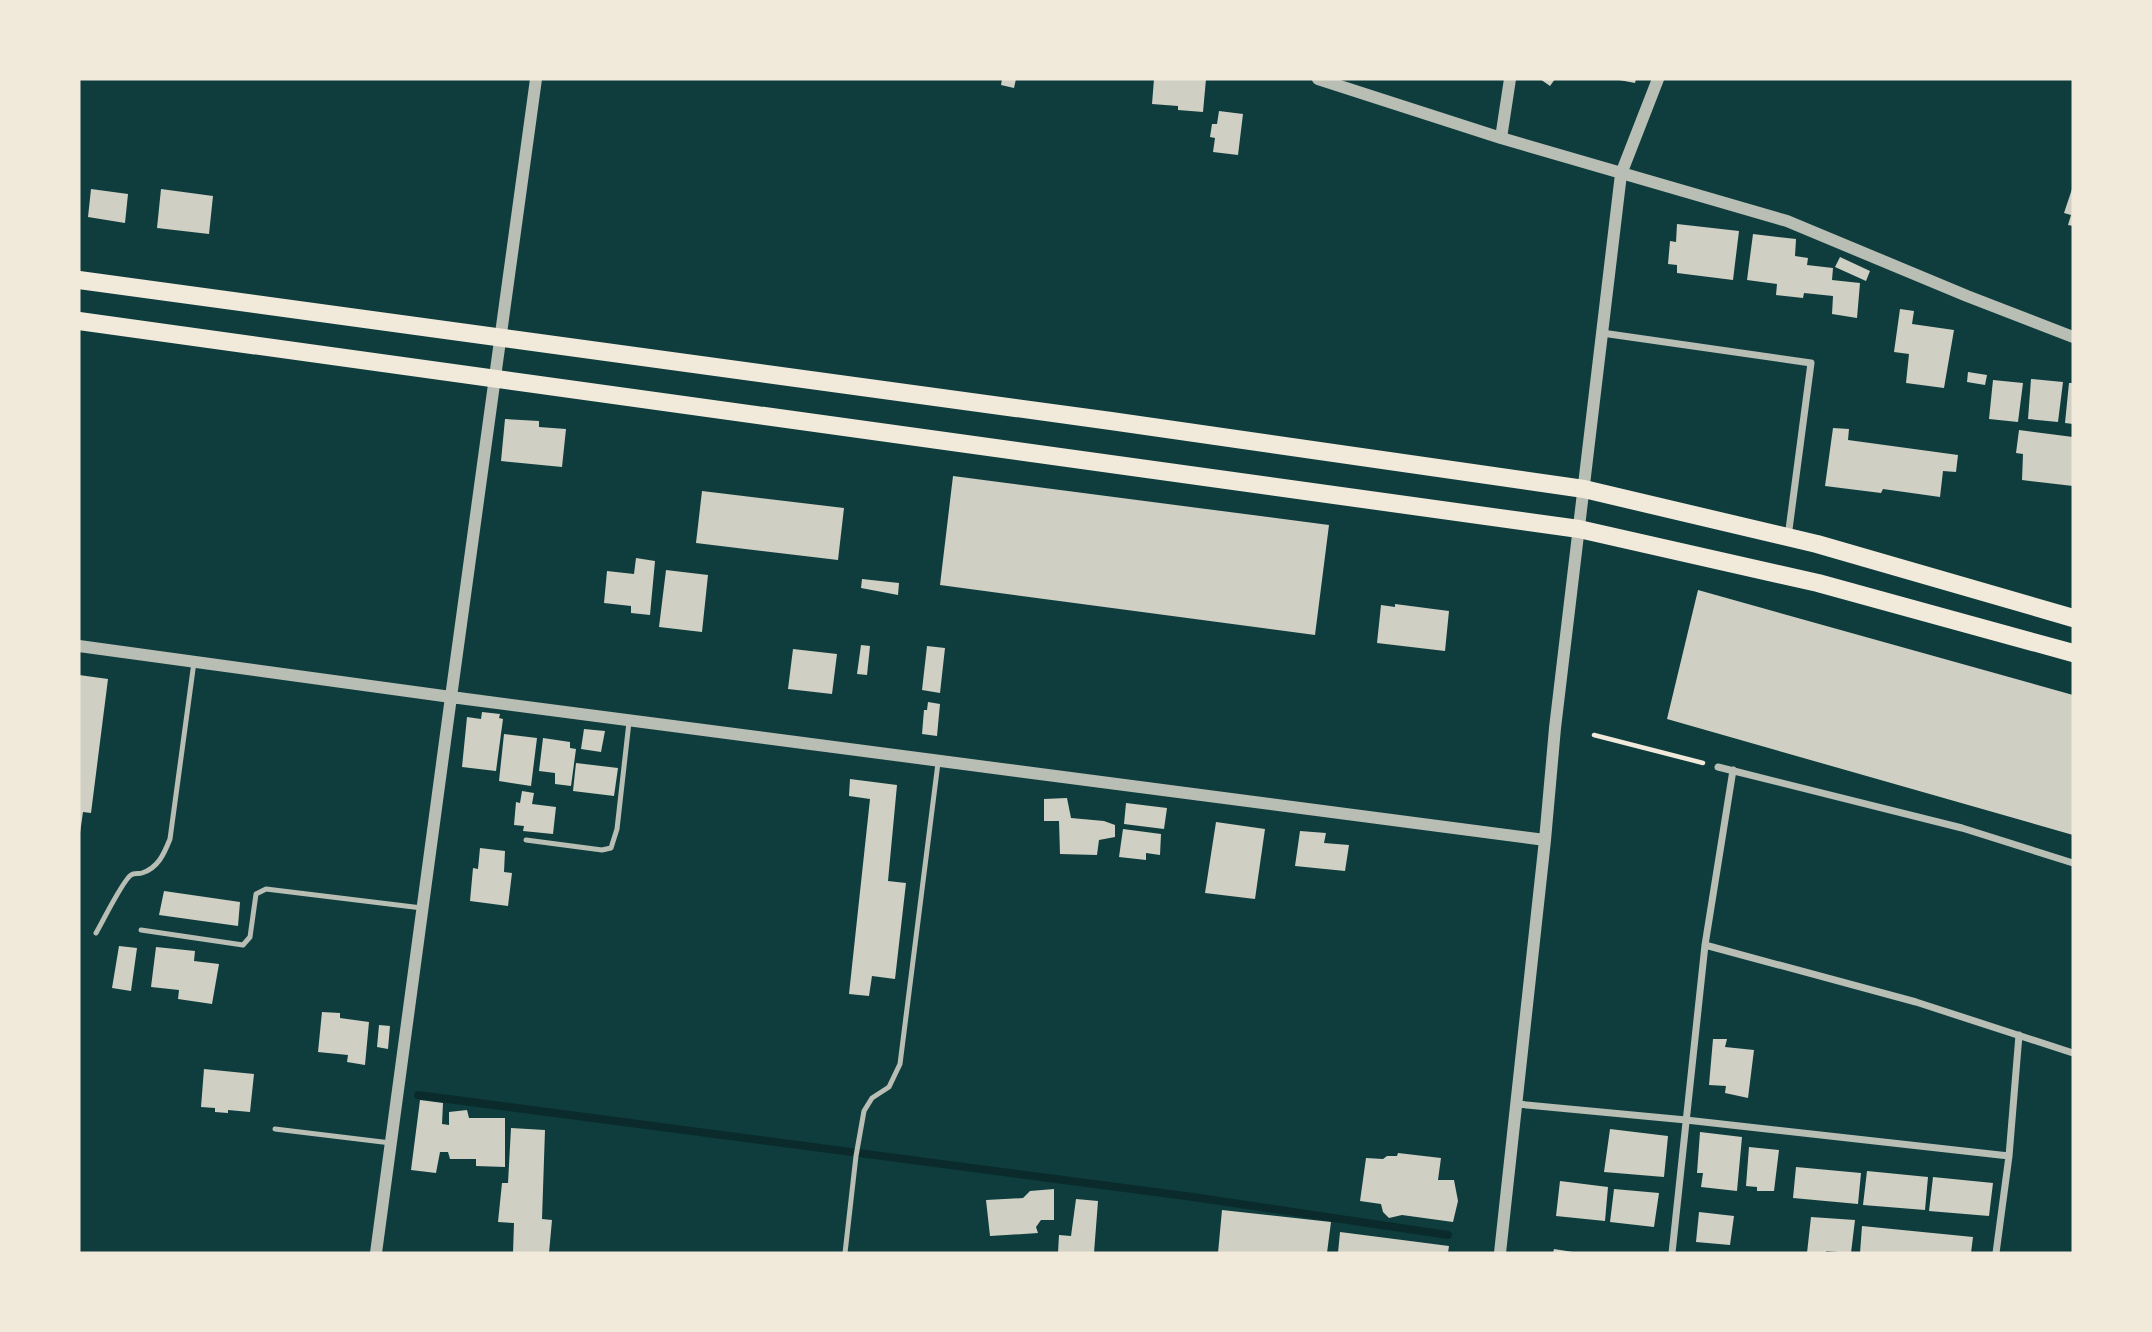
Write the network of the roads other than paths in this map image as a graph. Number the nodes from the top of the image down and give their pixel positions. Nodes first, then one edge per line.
1 (536, 79) edge
2 (1318, 79) edge
3 (1510, 79) edge
4 (1658, 79) edge
5 (1502, 138) junction
6 (1622, 174) junction
7 (79, 280) edge
8 (79, 321) edge
9 (1602, 333) junction
10 (501, 337) junction
11 (2073, 337) edge
12 (495, 380) junction
13 (1584, 489) junction
14 (1579, 529) junction
15 (1788, 537) junction
16 (2073, 618) edge
17 (79, 646) edge
18 (2073, 653) edge
19 (194, 662) junction
20 (451, 697) junction
21 (629, 720) junction
22 (939, 761) junction
23 (1718, 766) road end
24 (1733, 771) junction
25 (526, 839) dead end
26 (1545, 840) junction
27 (2073, 863) edge
28 (422, 908) junction
29 (141, 930) dead end
30 (96, 933) dead end
31 (1704, 945) junction
32 (2019, 1035) junction
33 (2073, 1053) edge
34 (1517, 1104) junction
35 (1686, 1120) junction
36 (275, 1129) dead end
37 (391, 1143) junction
38 (2009, 1156) junction
39 (376, 1253) edge
40 (845, 1253) edge
41 (1500, 1253) edge
42 (1672, 1253) edge
43 (1996, 1253) edge

1 - 10 street
2 - 5 street
3 - 5 street
4 - 6 street
5 - 6 street
6 - 9 street
6 - 11 street
7 - 10 main road
8 - 12 main road
9 - 13 street
9 - 15 street
10 - 12 street
10 - 13 main road
12 - 14 main road
12 - 20 street
13 - 14 street
13 - 15 main road
14 - 18 main road
14 - 26 street
15 - 16 main road
17 - 19 street
19 - 20 street
19 - 30 lane
20 - 21 street
20 - 28 street
21 - 22 street
21 - 25 lane
22 - 26 street
22 - 40 lane
23 - 24 street
24 - 27 street
24 - 31 street
26 - 34 street
28 - 29 lane
28 - 37 street
31 - 32 street
31 - 35 street
32 - 33 street
32 - 38 street
34 - 35 street
34 - 41 street
35 - 38 street
35 - 42 street
36 - 37 lane
37 - 39 street
38 - 43 street

